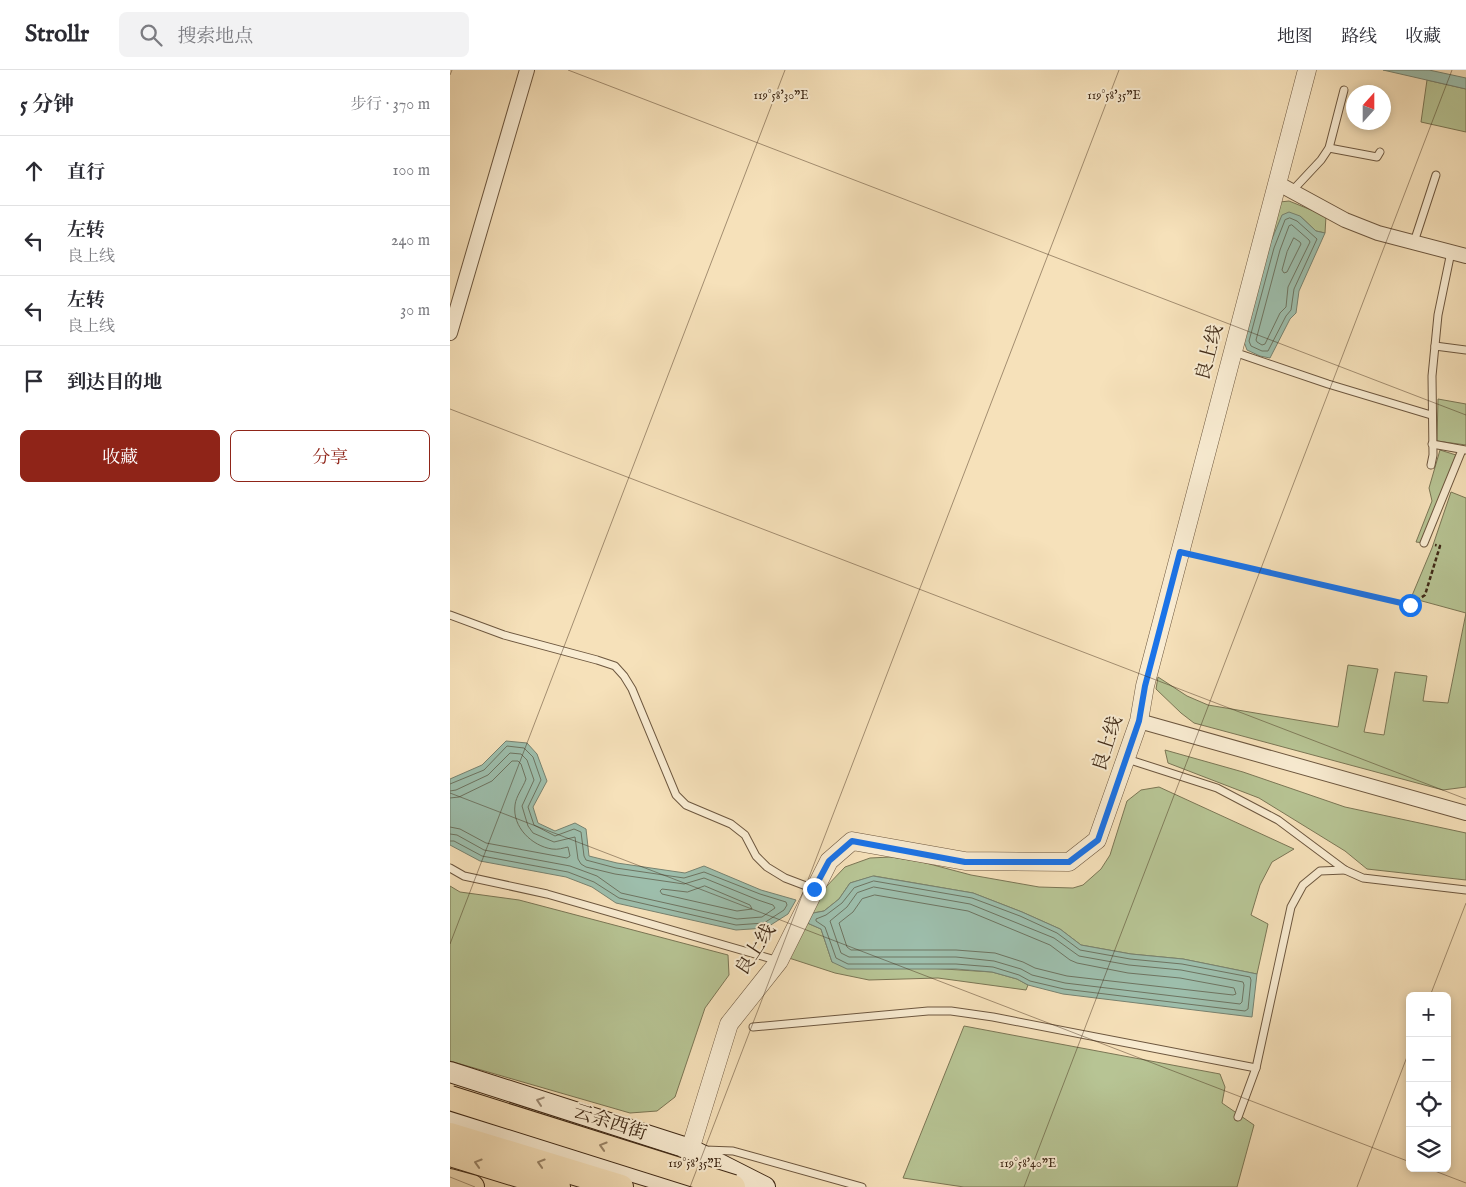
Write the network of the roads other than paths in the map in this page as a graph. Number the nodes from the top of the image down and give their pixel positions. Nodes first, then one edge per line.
1 (527, 70) edge
2 (1307, 70) edge
3 (1344, 90) dead end
4 (1329, 148) junction
5 (1380, 152) dead end
6 (1436, 175) dead end
7 (1285, 187) junction
8 (1414, 242) junction
9 (1451, 252) junction
10 (1466, 256) edge
11 (450, 333) edge
12 (1435, 346) junction
13 (1466, 350) edge
14 (1233, 352) junction
15 (1432, 415) junction
16 (1432, 444) junction
17 (1464, 450) edge
18 (1430, 465) dead end
19 (1424, 543) road end
20 (450, 616) edge
21 (1139, 721) junction
22 (1127, 759) junction
23 (1466, 814) edge
24 (450, 868) edge
25 (1346, 870) junction
26 (814, 889) junction
27 (1466, 890) edge
28 (779, 961) junction
29 (753, 1026) dead end
30 (1256, 1068) junction
31 (450, 1072) edge
32 (450, 1098) edge
33 (450, 1116) edge
34 (1238, 1117) dead end
35 (450, 1135) edge
36 (690, 1149) junction
37 (450, 1154) edge
38 (450, 1181) edge
39 (680, 1186) edge
40 (472, 1187) edge
41 (558, 1187) edge
42 (621, 1187) edge
43 (733, 1187) edge
44 (765, 1187) edge
45 (862, 1187) edge

1 - 11 street
2 - 7 street, 良上线
3 - 4 lane
4 - 5 lane
4 - 7 lane
6 - 8 lane
7 - 8 street
7 - 14 street, 良上线
8 - 9 street
9 - 10 street
9 - 12 lane
12 - 13 lane
12 - 15 lane
14 - 15 lane
14 - 21 street, 良上线
15 - 16 lane
16 - 17 lane
16 - 18 lane
17 - 19 lane
20 - 26 lane
21 - 22 street, 良上线
21 - 23 street
22 - 25 lane
22 - 26 street, 良上线
24 - 28 lane
25 - 27 lane
25 - 30 lane
26 - 28 street, 良上线
28 - 36 street, 良上线
29 - 30 lane
30 - 34 lane
36 -> 31 main road, 云余西街
43 -> 32 highway, bridge
33 - 39 main road, 云余西街
42 -> 35 highway
36 - 39 street, 良上线
36 - 44 main road, 云余西街
36 - 45 lane
41 -> 37 highway
38 - 40 highway

